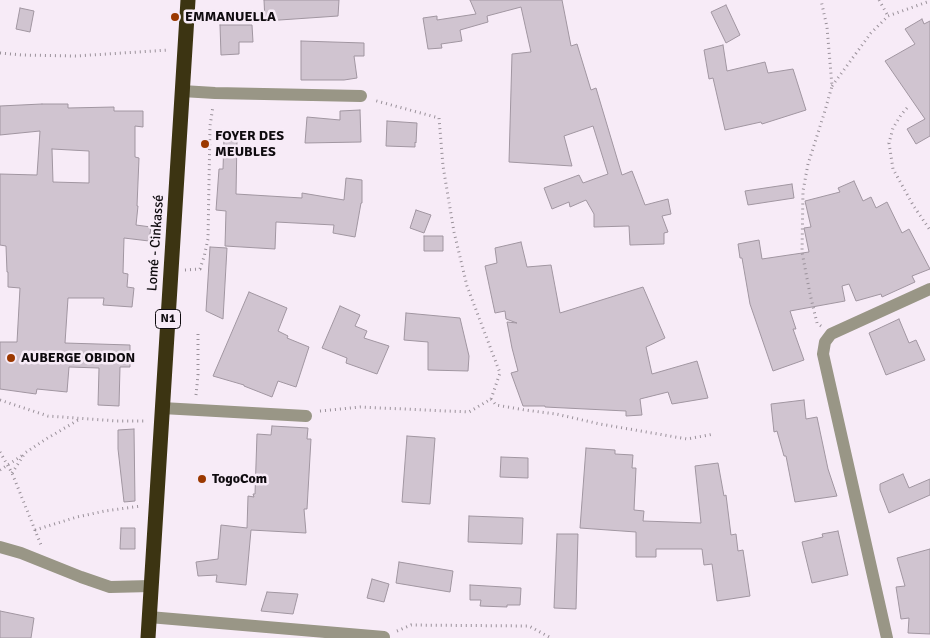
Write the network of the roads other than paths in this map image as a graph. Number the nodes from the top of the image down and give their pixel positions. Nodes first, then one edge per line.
1 (188, 0) edge
2 (182, 91) junction
3 (361, 96) road end
4 (930, 289) edge
5 (162, 415) junction
6 (306, 416) road end
7 (0, 547) edge
8 (151, 586) junction
9 (149, 617) junction
10 (384, 637) edge
11 (148, 638) edge
12 (887, 638) edge

1 - 2 highway, Lomé - Cinkassé / N1
2 - 3 street
2 - 5 highway, Lomé - Cinkassé / N1
4 - 12 street
5 - 6 street
5 - 8 highway, Lomé - Cinkassé / N1
7 - 8 street
8 - 9 highway, Lomé - Cinkassé / N1
9 - 10 street
9 - 11 highway, Lomé - Cinkassé / N1

